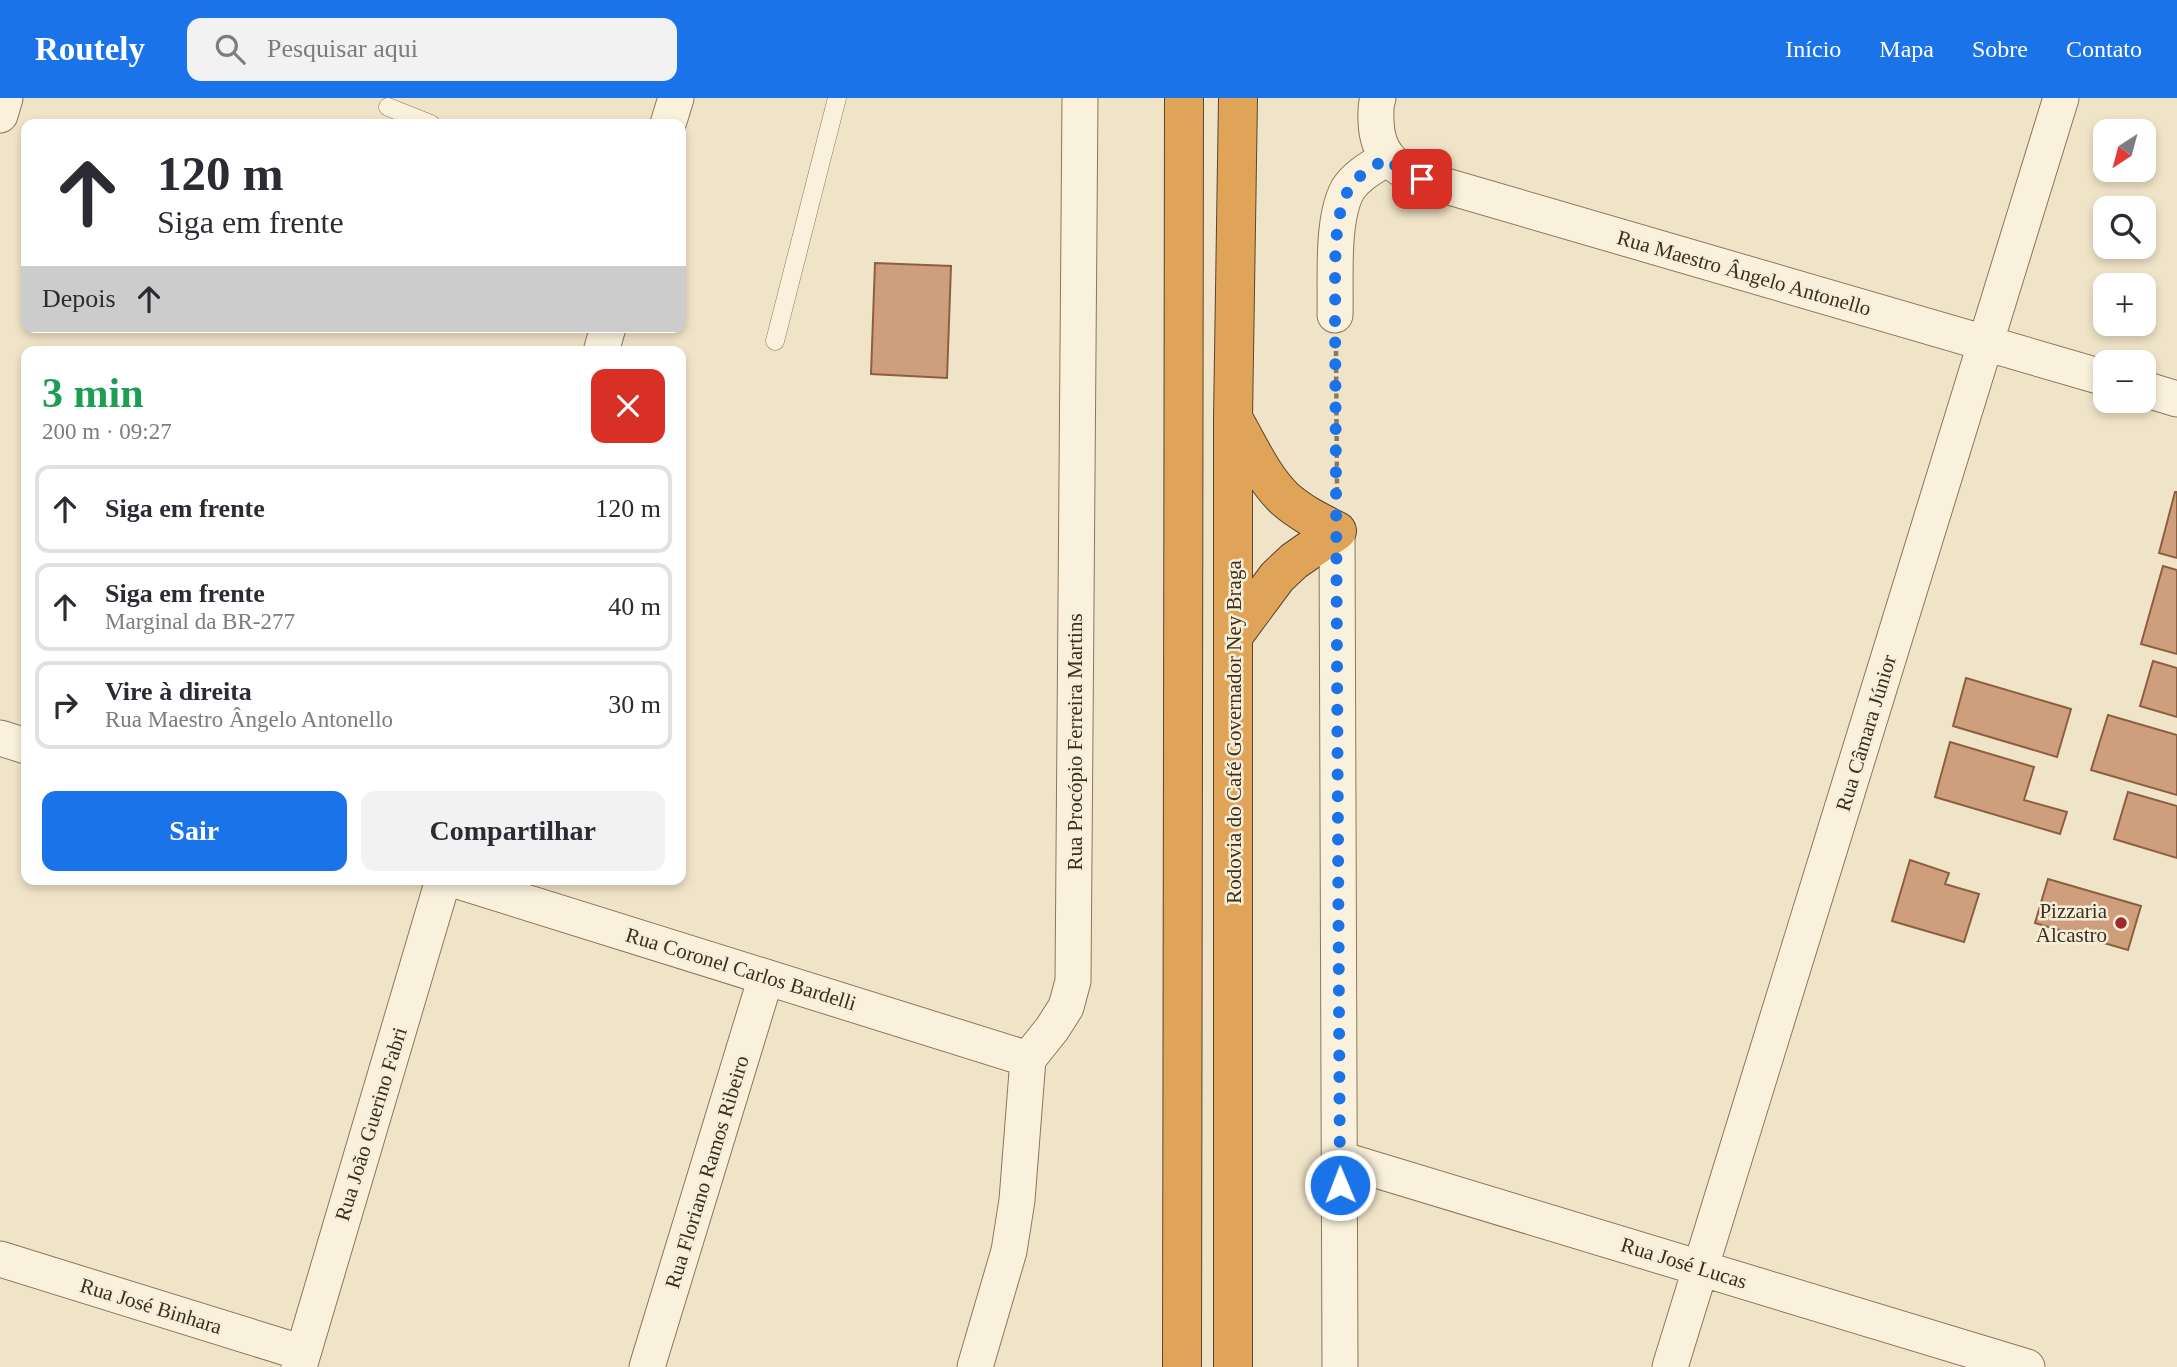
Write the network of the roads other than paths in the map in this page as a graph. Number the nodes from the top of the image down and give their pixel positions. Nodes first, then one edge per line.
1 (5, 98) edge
2 (676, 98) edge
3 (837, 98) edge
4 (1080, 98) edge
5 (1184, 98) edge
6 (1238, 98) edge
7 (1378, 98) edge
8 (2061, 98) edge
9 (388, 107) dead end
10 (0, 115) edge
11 (418, 119) edge
12 (670, 119) edge
13 (1387, 158) junction
14 (1335, 315) road end
15 (775, 341) dead end
16 (1986, 343) junction
17 (2093, 374) edge
18 (2156, 393) edge
19 (2177, 399) edge
20 (1233, 418) junction
21 (1337, 531) junction
22 (1234, 635) junction
23 (0, 738) edge
24 (21, 744) edge
25 (442, 885) edge
26 (470, 885) edge
27 (766, 977) junction
28 (1028, 1059) junction
29 (1340, 1158) junction
30 (0, 1259) edge
31 (1700, 1268) junction
32 (301, 1360) edge
33 (648, 1367) edge
34 (975, 1367) edge
35 (1182, 1367) edge
36 (1233, 1367) edge
37 (1340, 1367) edge
38 (1670, 1367) edge
39 (2027, 1367) edge

1 - 10 street
2 - 12 street
3 - 15 lane
4 - 28 street, Rua Procópio Ferreira Martins
5 - 35 highway
6 - 20 highway, Rodovia do Café Governador Ney Braga
7 - 13 street
8 - 16 street, Rua Câmara Júnior
9 - 11 lane
13 - 14 street
13 - 16 street, Rua Maestro Ângelo Antonello
16 - 17 street, Rua Maestro Ângelo Antonello
16 - 31 street, Rua Câmara Júnior
18 - 19 street
20 - 21 highway
20 - 22 highway, Rodovia do Café Governador Ney Braga
21 - 22 highway
21 - 29 street
22 - 36 highway, Rodovia do Café Governador Ney Braga
23 - 24 street
25 - 32 street, Rua João Guerino Fabri
26 - 27 street, Rua Coronel Carlos Bardelli
27 - 28 street, Rua Coronel Carlos Bardelli
27 - 33 street, Rua Floriano Ramos Ribeiro
28 - 34 street
29 - 31 street, Rua José Lucas
29 - 37 street
30 - 32 street, Rua José Binhara
31 - 38 street, Rua Câmara Júnior
31 - 39 street, Rua José Lucas

